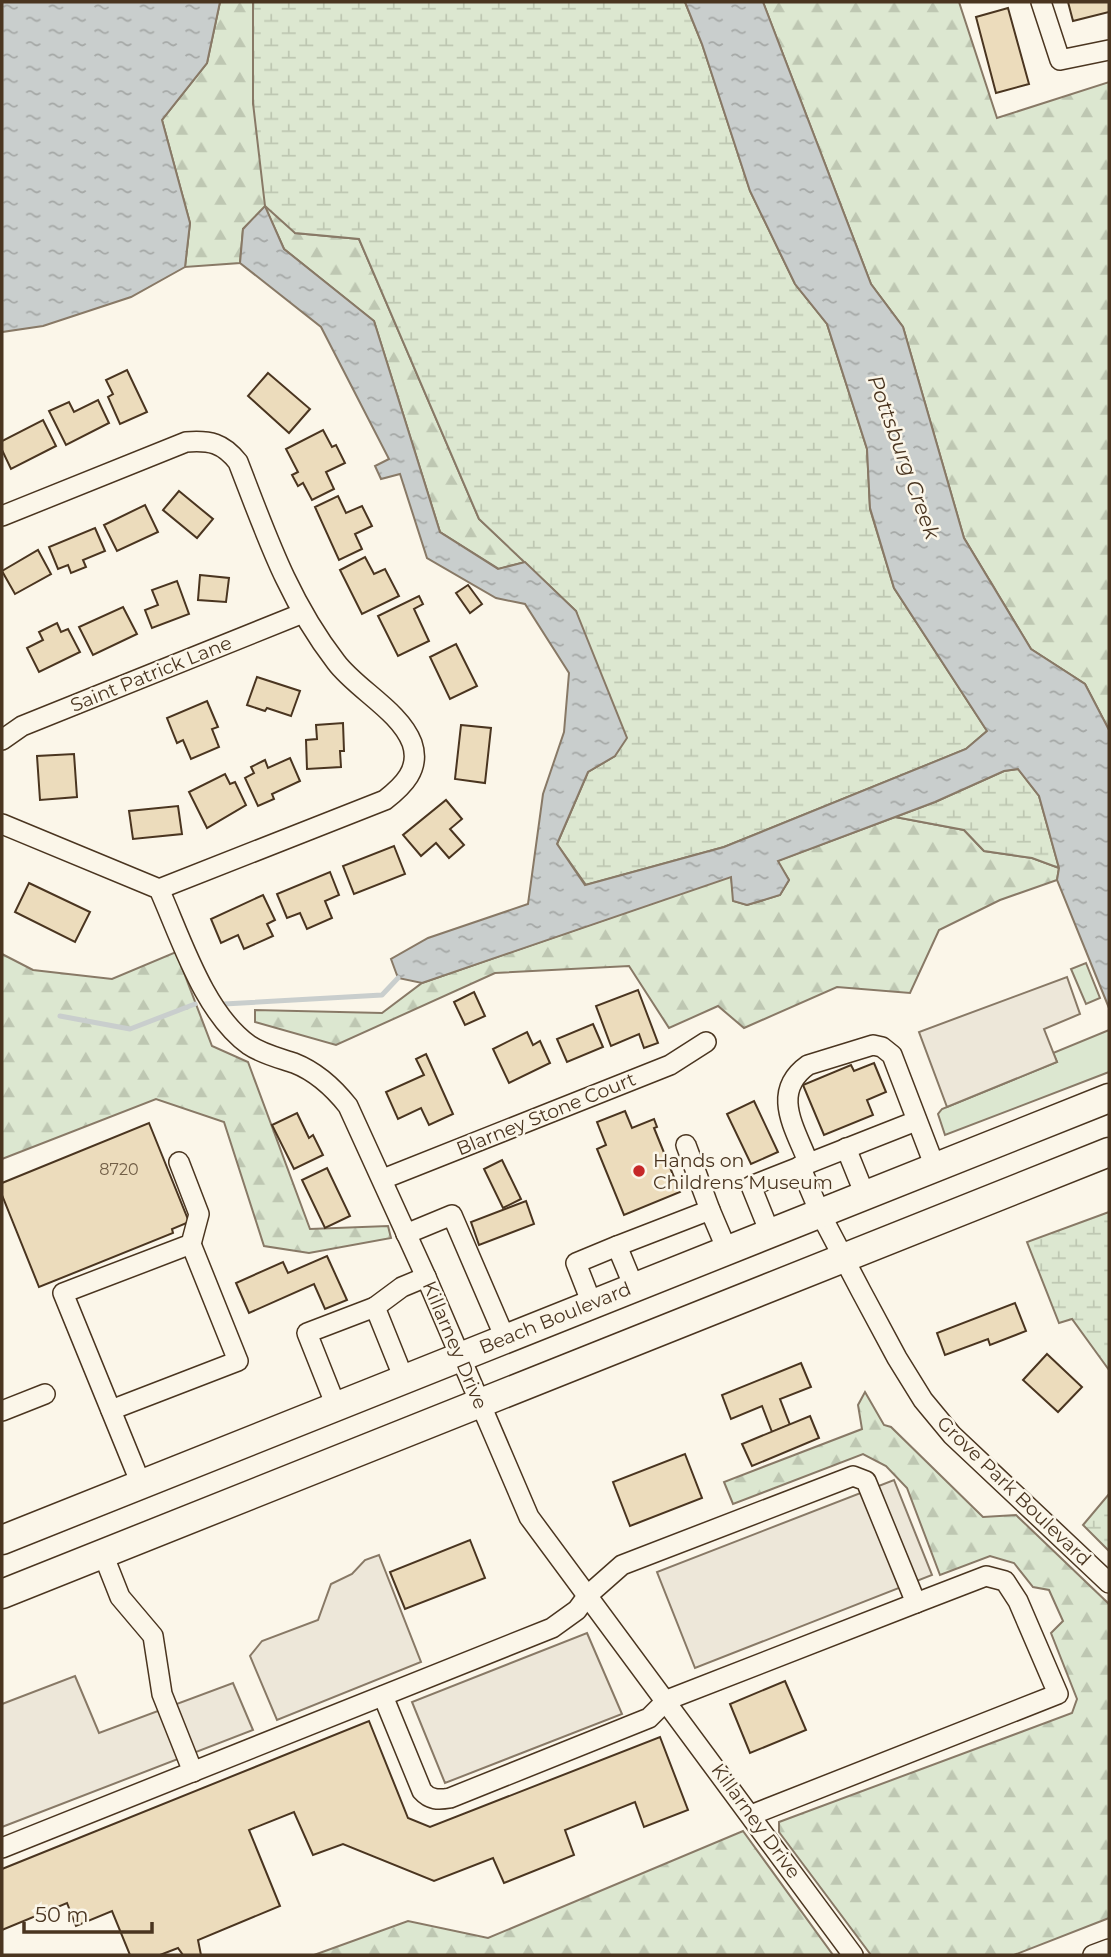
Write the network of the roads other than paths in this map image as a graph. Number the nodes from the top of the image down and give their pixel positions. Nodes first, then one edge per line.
1 (1041, 2) edge
2 (1109, 50) edge
3 (2, 516) edge
4 (303, 613) junction
5 (2, 740) edge
6 (2, 824) edge
7 (159, 889) junction
8 (706, 1042) dead end
9 (1109, 1098) edge
10 (916, 1121) junction
11 (686, 1145) dead end
12 (846, 1148) junction
13 (1109, 1152) edge
14 (179, 1162) dead end
15 (804, 1164) junction
16 (935, 1167) junction
17 (383, 1179) junction
18 (865, 1195) junction
19 (710, 1210) junction
20 (820, 1213) junction
21 (771, 1233) junction
22 (406, 1234) junction
23 (191, 1244) junction
24 (617, 1246) junction
25 (727, 1250) junction
26 (845, 1258) junction
27 (426, 1277) junction
28 (634, 1287) junction
29 (592, 1304) junction
30 (375, 1307) junction
31 (505, 1338) junction
32 (461, 1356) junction
33 (404, 1379) junction
34 (45, 1394) dead end
35 (480, 1404) junction
36 (336, 1406) junction
37 (111, 1410) junction
38 (2, 1411) edge
39 (141, 1484) junction
40 (2, 1540) edge
41 (103, 1554) junction
42 (1109, 1583) edge
43 (2, 1594) edge
44 (589, 1595) junction
45 (916, 1602) junction
46 (383, 1696) junction
47 (667, 1700) junction
48 (193, 1772) junction
49 (751, 1815) junction
50 (2, 1848) edge
51 (1109, 1949) edge
52 (853, 1955) edge
53 (1093, 1955) edge

1 - 2 street
3 - 4 street
4 - 5 street, Saint Patrick Lane
4 - 7 street
6 - 7 street
7 - 17 street, Killarney Drive
8 - 17 street, Blarney Stone Court
9 - 16 highway, Beach Boulevard
10 - 12 street
10 - 15 street, Grove Park Boulevard
10 - 16 street
11 - 19 street
12 - 15 street
12 - 18 street
13 - 26 highway
14 - 23 street
15 - 20 street, Grove Park Boulevard
15 - 21 street
16 - 18 highway, Beach Boulevard
17 - 22 street, Killarney Drive
18 - 20 highway, Beach Boulevard
19 - 24 street
19 - 25 street
20 - 21 highway, Beach Boulevard
20 - 26 street, Grove Park Boulevard
21 - 25 highway, Beach Boulevard
22 - 27 street, Killarney Drive
22 - 31 street
23 - 37 street
23 - 37 street
24 - 28 street
24 - 29 street
25 - 28 highway, Beach Boulevard
26 - 35 highway
26 - 42 street, Grove Park Boulevard
27 - 30 street
27 - 32 street, Killarney Drive
28 - 29 highway, Beach Boulevard
29 - 31 highway, Beach Boulevard
30 - 33 street
30 - 36 street
31 - 32 highway, Beach Boulevard
32 - 33 highway, Beach Boulevard
32 - 35 street, Killarney Drive
33 - 36 highway, Beach Boulevard
34 - 38 street
35 - 41 highway
35 - 44 street, Killarney Drive
36 - 39 highway, Beach Boulevard
37 - 39 street
39 - 40 highway, Beach Boulevard
41 - 43 highway
41 - 48 street
44 - 45 street
44 - 46 street
44 - 47 street, Killarney Drive
45 - 47 street
45 - 49 street
46 - 47 street
46 - 48 street
47 - 49 street, Killarney Drive
48 - 50 street
49 - 52 street, Killarney Drive
51 - 53 street

